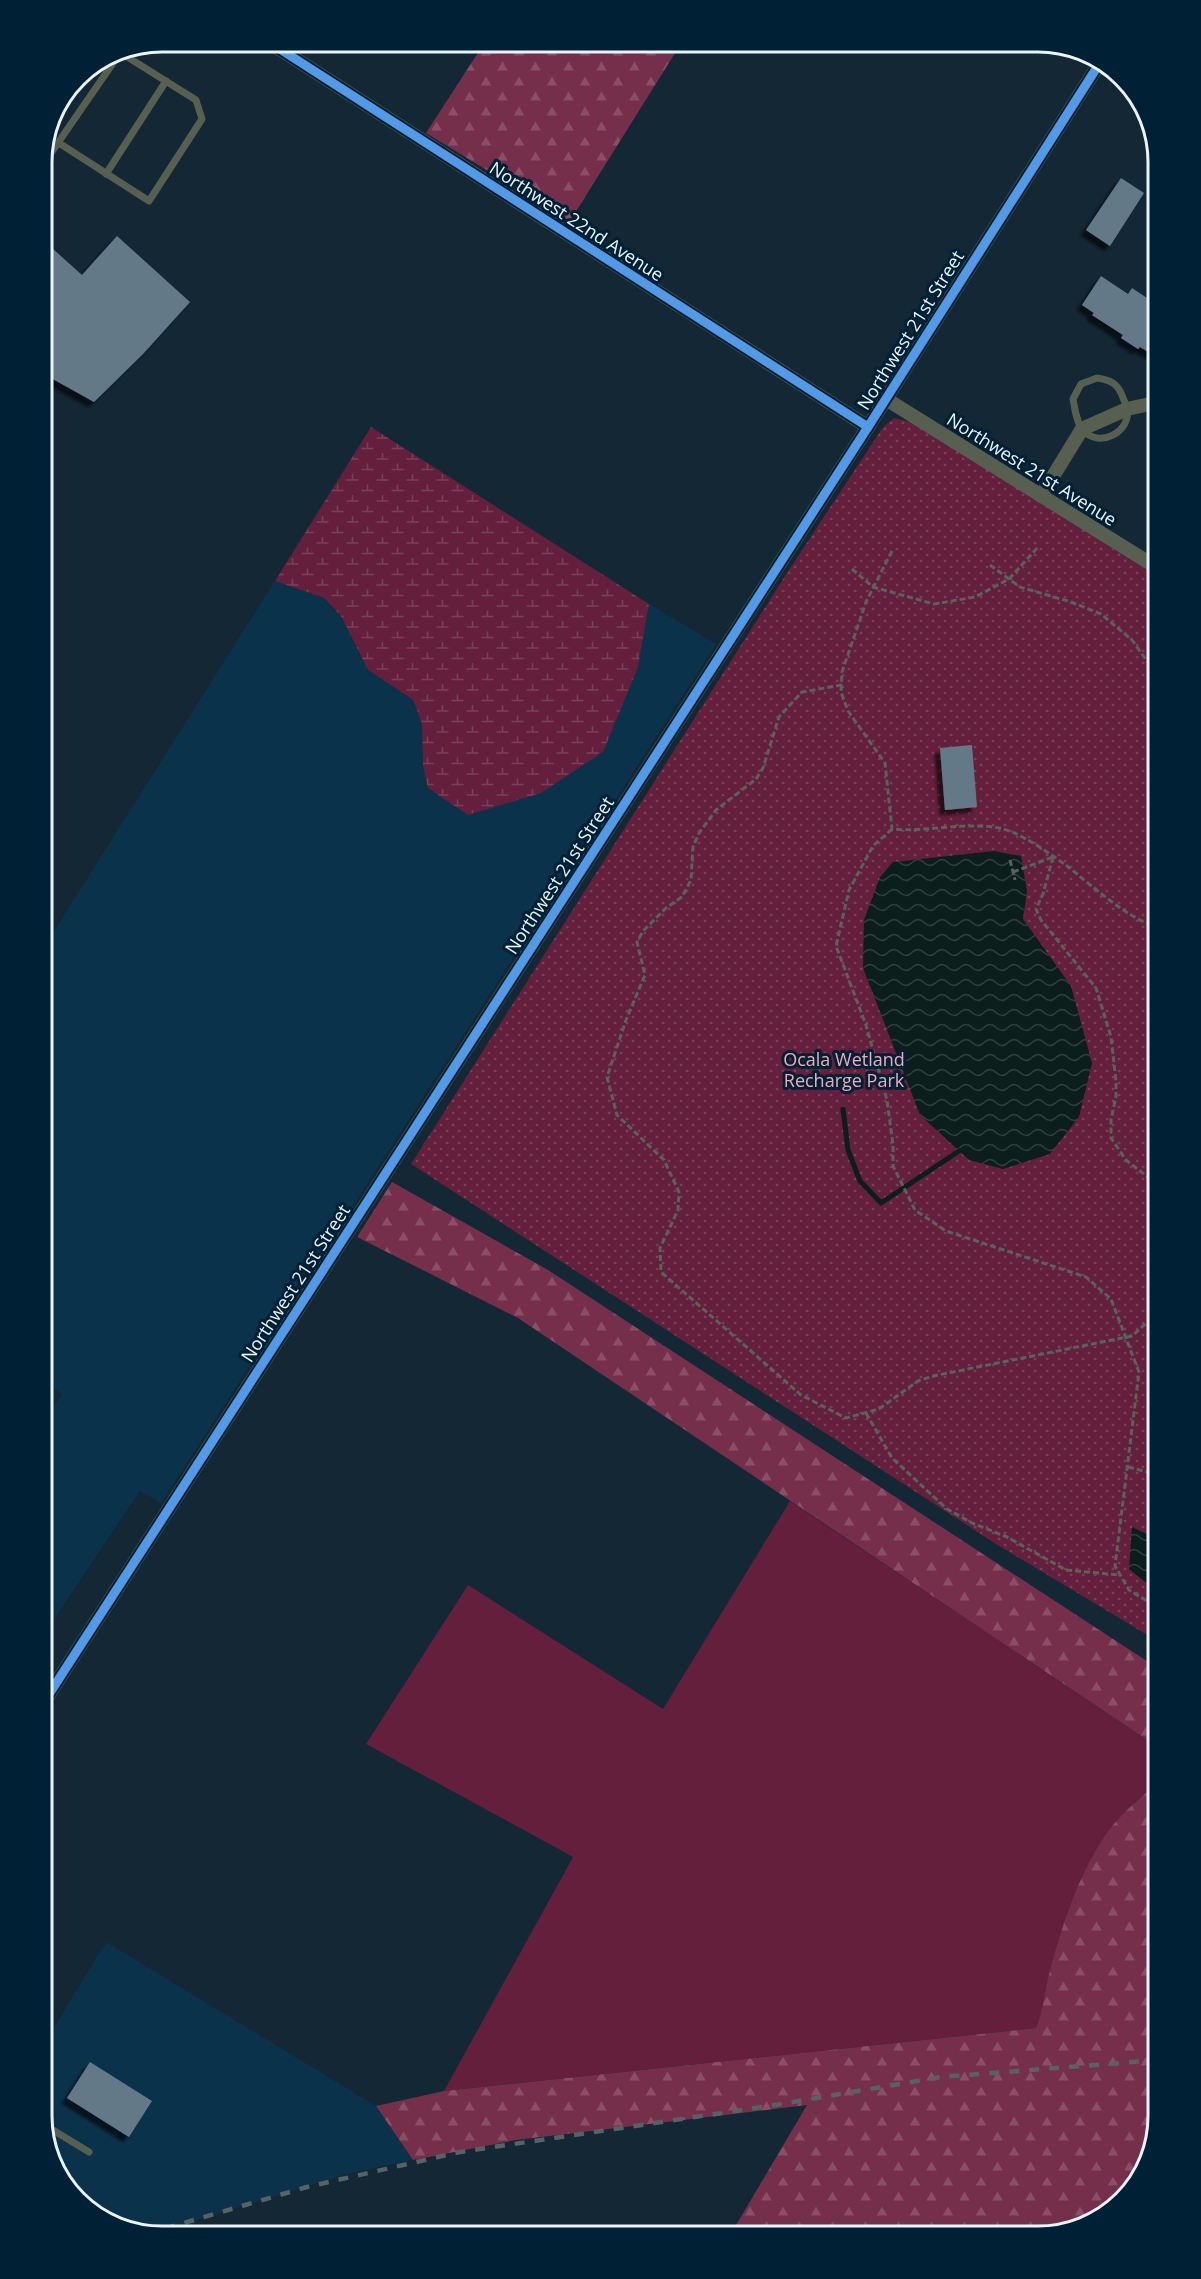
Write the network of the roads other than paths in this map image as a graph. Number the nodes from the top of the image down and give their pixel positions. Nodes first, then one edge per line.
1 (285, 53) edge
2 (130, 57) edge
3 (113, 64) edge
4 (1096, 69) edge
5 (166, 81) junction
6 (58, 143) junction
7 (53, 150) edge
8 (106, 174) junction
9 (886, 399) junction
10 (1148, 404) edge
11 (1127, 409) junction
12 (868, 427) junction
13 (1082, 429) junction
14 (1041, 496) junction
15 (1148, 562) edge
16 (52, 1689) edge
17 (53, 2130) edge
18 (89, 2152) dead end

1 - 12 street, Northwest 22nd Avenue
2 - 5 lane
3 - 6 lane
4 - 9 street, Northwest 21st Street
5 - 8 lane
5 - 8 lane
6 - 7 lane
6 - 8 lane
9 - 12 street, Northwest 21st Street
9 - 14 street, Northwest 21st Avenue
10 - 11 street
11 - 13 street
11 - 13 lane
12 - 16 street, Northwest 21st Street
13 - 14 street
14 - 15 street, Northwest 21st Avenue
17 - 18 lane

